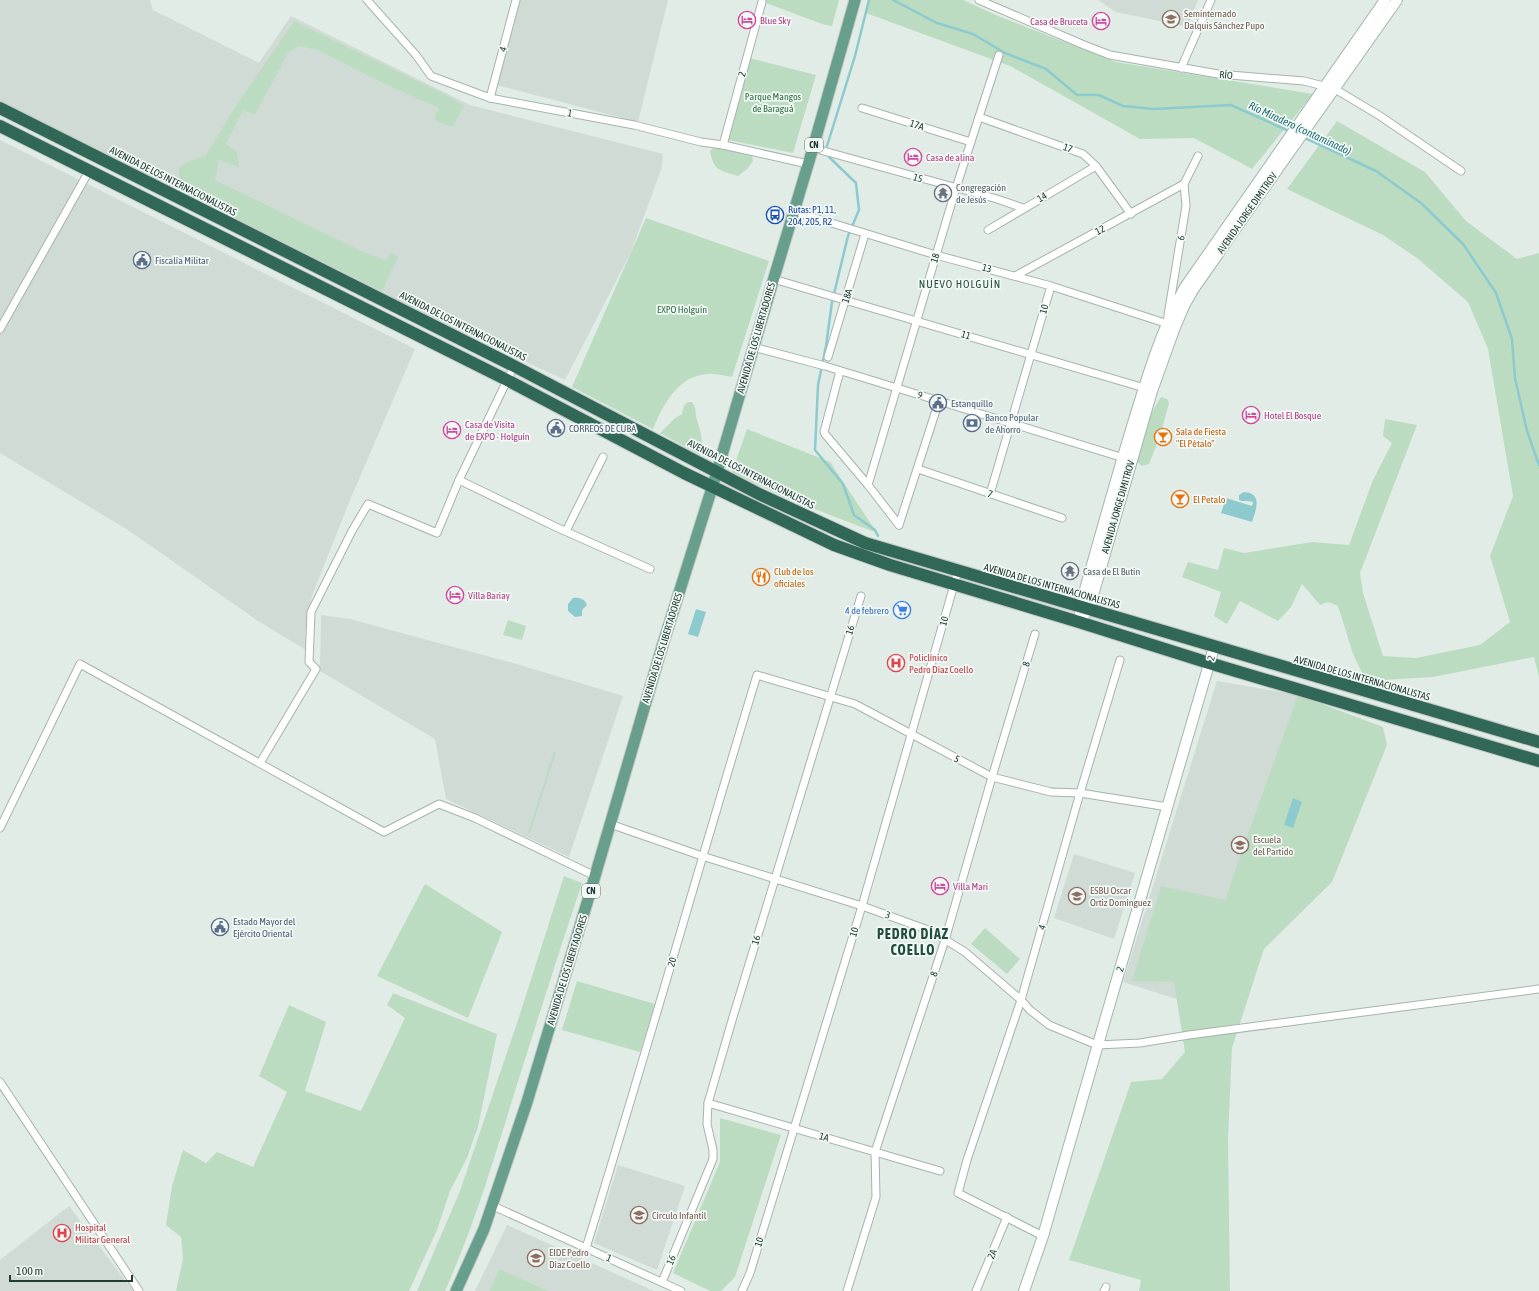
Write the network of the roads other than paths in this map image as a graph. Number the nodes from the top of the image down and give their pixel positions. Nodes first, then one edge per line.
1 (367, 0) edge
2 (516, 0) edge
3 (979, 0) edge
4 (1211, 0) edge
5 (1385, 0) edge
6 (1397, 0) edge
7 (762, 2) dead end
8 (853, 4) edge
9 (999, 55) dead end
10 (1181, 68) junction
11 (1330, 87) junction
12 (490, 98) junction
13 (0, 108) edge
14 (862, 108) dead end
15 (979, 117) junction
16 (0, 126) edge
17 (971, 142) junction
18 (723, 145) junction
19 (813, 148) junction
20 (1198, 156) dead end
21 (808, 164) junction
22 (1096, 166) junction
23 (89, 171) junction
24 (1461, 171) dead end
25 (1184, 184) junction
26 (956, 188) junction
27 (1023, 208) junction
28 (799, 213) dead end
29 (1131, 214) junction
30 (988, 230) dead end
31 (865, 234) junction
32 (936, 255) junction
33 (1015, 276) junction
34 (780, 281) dead end
35 (1051, 286) junction
36 (845, 300) junction
37 (916, 321) junction
38 (1171, 325) junction
39 (0, 329) edge
40 (753, 347) junction
41 (1032, 354) junction
42 (828, 357) dead end
43 (514, 366) junction
44 (840, 371) junction
45 (507, 380) junction
46 (897, 388) junction
47 (1148, 389) junction
48 (939, 401) junction
49 (1011, 424) junction
50 (603, 457) dead end
51 (1127, 459) junction
52 (918, 469) junction
53 (717, 472) junction
54 (459, 480) junction
55 (868, 485) junction
56 (712, 487) junction
57 (990, 494) junction
58 (1062, 518) dead end
59 (566, 531) junction
60 (650, 569) dead end
61 (958, 571) junction
62 (954, 584) junction
63 (861, 596) dead end
64 (1084, 608) junction
65 (1079, 622) junction
66 (1035, 634) dead end
67 (1214, 647) junction
68 (1120, 660) dead end
69 (1209, 663) junction
70 (757, 675) joint
71 (830, 697) junction
72 (912, 735) junction
73 (1539, 742) edge
74 (1539, 761) edge
75 (260, 763) junction
76 (992, 777) junction
77 (1080, 793) junction
78 (1168, 807) junction
79 (610, 824) junction
80 (0, 828) edge
81 (702, 856) junction
82 (595, 876) junction
83 (775, 878) junction
84 (862, 906) junction
85 (945, 940) junction
86 (1539, 989) edge
87 (1021, 1000) junction
88 (1097, 1045) junction
89 (0, 1082) edge
90 (708, 1103) junction
91 (795, 1129) junction
92 (875, 1152) junction
93 (940, 1171) dead end
94 (493, 1206) junction
95 (1007, 1217) junction
96 (1043, 1236) junction
97 (586, 1248) junction
98 (662, 1282) junction
99 (139, 1291) edge
100 (456, 1291) edge
101 (681, 1291) edge
102 (742, 1291) edge
103 (847, 1291) edge
104 (976, 1291) edge
105 (1024, 1291) edge

1 - 12 street, 1
2 - 12 street, 4
3 - 10 street, RÍO
4 - 10 street
5 - 11 main road, AVENIDA JORGE DIMITROV
6 - 11 main road, AVENIDA JORGE DIMITROV
7 - 18 street, 2
8 - 19 main road, AVENIDA DE LOS LIBERTADORES / CN
9 - 15 street, 18
10 - 11 street, RÍO
11 - 24 street, RÍO
11 - 38 main road, AVENIDA JORGE DIMITROV
12 - 18 street, 1
13 - 43 highway, AVENIDA DE LOS INTERNACIONALISTAS
14 - 17 street, 17A
15 - 17 street, 18
15 - 22 street, 17
16 - 23 highway
17 - 26 street, 18
18 - 21 street, 1
19 - 21 main road, AVENIDA DE LOS LIBERTADORES / CN
19 - 26 street, 15
20 - 25 street
21 - 40 main road, AVENIDA DE LOS LIBERTADORES / CN
22 - 27 street, 14
22 - 29 street, 17
23 - 39 street
23 - 45 highway
25 - 29 street, 12
25 - 38 street, 6
26 - 27 street, 15
26 - 32 street, 18
27 - 30 street, 14
28 - 31 street, 13
29 - 33 street, 12
31 - 32 street, 13
31 - 36 street, 18A
32 - 33 street, 13
32 - 37 street, 18
33 - 35 street, 13
34 - 36 street, 11
35 - 38 street, 13
35 - 41 street, 10
36 - 37 street, 11
36 - 42 street, 18A
37 - 41 street, 11
37 - 46 street, 18
38 - 47 main road, AVENIDA JORGE DIMITROV
40 - 44 street, 9
40 - 53 main road, AVENIDA DE LOS LIBERTADORES / CN
41 - 47 street, 11
41 - 49 street, 10
43 - 45 street
43 - 53 highway, AVENIDA DE LOS INTERNACIONALISTAS
44 - 46 street, 9
44 - 55 street
45 - 54 street
45 - 56 highway
46 - 48 street, 9
46 - 55 street, 18
47 - 51 main road, AVENIDA JORGE DIMITROV
48 - 49 street, 9
48 - 52 street
49 - 51 street, 9
49 - 57 street, 10
50 - 59 street
51 - 64 main road, AVENIDA JORGE DIMITROV
52 - 55 street
52 - 57 street, 7
53 - 56 main road, AVENIDA DE LOS LIBERTADORES / CN
53 - 61 highway, AVENIDA DE LOS INTERNACIONALISTAS
54 - 59 street
54 - 75 street
56 - 62 highway
56 - 79 main road, AVENIDA DE LOS LIBERTADORES / CN
57 - 58 street, 7
59 - 60 street
61 - 62 street, 10
61 - 64 highway, AVENIDA DE LOS INTERNACIONALISTAS
62 - 65 highway
62 - 72 street, 10
63 - 71 street, 16
64 - 65 main road, AVENIDA JORGE DIMITROV
64 - 67 highway, AVENIDA DE LOS INTERNACIONALISTAS
65 - 69 highway
66 - 76 street, 8
67 - 69 main road, 2
67 - 73 highway, AVENIDA DE LOS INTERNACIONALISTAS
68 - 77 street, 4
69 - 74 highway
69 - 78 main road, 2
70 - 71 street, 5
70 - 81 street, 20
71 - 72 street, 5
71 - 83 street, 16
72 - 76 street, 5
72 - 84 street, 10
75 - 80 street
75 - 82 street
76 - 77 street, 5
76 - 85 street, 8
77 - 78 street, 5
77 - 87 street, 4
78 - 88 main road, 2
79 - 81 street, 3
79 - 82 main road, AVENIDA DE LOS LIBERTADORES / CN
81 - 83 street, 3
81 - 97 street, 20
82 - 94 main road, AVENIDA DE LOS LIBERTADORES / CN
83 - 84 street, 3
83 - 90 street, 16
84 - 85 street, 3
84 - 91 street, 10
85 - 87 street, 3
85 - 92 street, 8
86 - 88 street, 3
87 - 88 street, 3
87 - 95 street, 4
88 - 96 main road, 2
89 - 99 street
90 - 91 street, 1A
90 - 98 street, 16
91 - 92 street, 1A
91 - 102 street, 10
92 - 93 street, 1A
92 - 103 street, 8
94 - 97 street, 1
94 - 100 main road, AVENIDA DE LOS LIBERTADORES / CN
95 - 96 street
95 - 104 street, 2A
96 - 105 main road, 2
97 - 98 street, 1
98 - 101 street, 1

